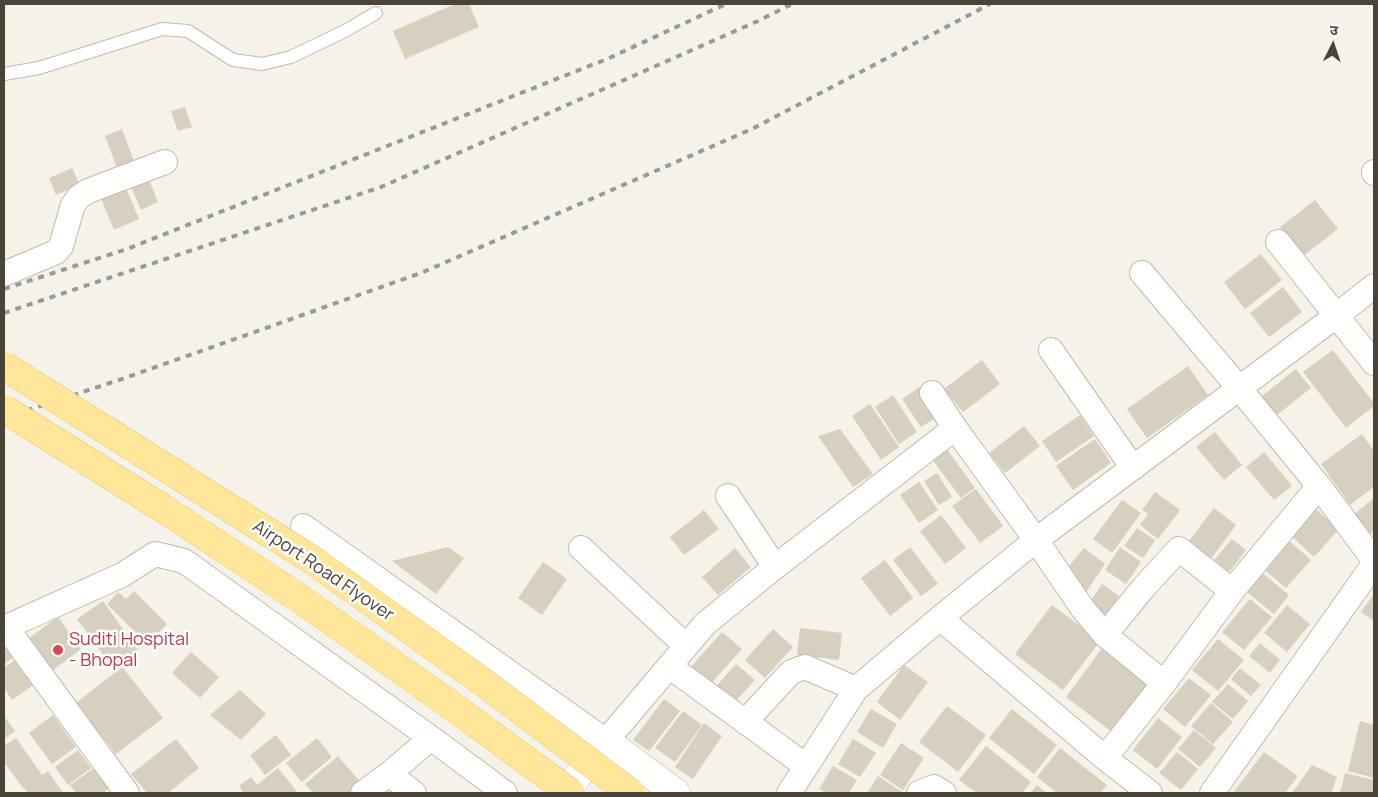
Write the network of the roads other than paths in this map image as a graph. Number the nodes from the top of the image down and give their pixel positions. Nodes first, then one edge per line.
1 (376, 13) dead end
2 (4, 74) edge
3 (165, 162) dead end
4 (1278, 242) dead end
5 (1142, 273) dead end
6 (4, 274) edge
7 (1374, 286) edge
8 (1336, 316) junction
9 (1051, 350) dead end
10 (1374, 363) edge
11 (4, 366) edge
12 (1239, 388) junction
13 (932, 393) dead end
14 (4, 409) edge
15 (955, 428) junction
16 (1133, 468) junction
17 (1319, 486) junction
18 (728, 496) dead end
19 (303, 526) dead end
20 (1036, 540) junction
21 (581, 548) dead end
22 (1374, 560) edge
23 (1374, 564) edge
24 (775, 567) junction
25 (1232, 591) junction
26 (940, 618) junction
27 (5, 628) edge
28 (1105, 635) junction
29 (686, 646) junction
30 (669, 666) junction
31 (1164, 683) junction
32 (856, 690) junction
33 (745, 722) junction
34 (431, 738) junction
35 (606, 740) junction
36 (1105, 758) junction
37 (806, 766) junction
38 (388, 774) junction
39 (127, 793) edge
40 (363, 793) edge
41 (414, 793) edge
42 (505, 793) edge
43 (564, 793) edge
44 (571, 793) edge
45 (631, 793) edge
46 (676, 793) edge
47 (788, 793) edge
48 (919, 793) edge
49 (944, 793) edge
50 (1150, 793) edge
51 (1212, 793) edge

1 - 2 lane
3 - 6 street
4 - 8 street
5 - 12 street
7 - 8 street
8 - 10 street
8 - 12 street
9 - 16 street
11 - 45 main road, Airport Road Flyover, bridge
12 - 16 street
12 - 17 street
13 - 15 street
14 - 44 main road, Airport Road Flyover, bridge
15 - 20 street
15 - 24 street
16 - 20 street
17 - 22 street
17 - 25 street
18 - 24 street
19 - 35 street
20 - 26 street
20 - 28 street
21 - 29 street
23 - 51 street
24 - 29 street
25 - 28 street
25 - 31 street
26 - 32 street
26 - 36 street
27 - 34 street
27 - 39 street
28 - 31 street
29 - 30 street
30 - 33 street
30 - 35 street
31 - 36 street
32 - 33 street
32 - 37 street
33 - 37 street
34 - 38 street
34 - 42 street
35 - 43 street
35 - 46 street
36 - 50 street
37 - 47 street
38 - 40 street
38 - 41 street
48 - 49 street

